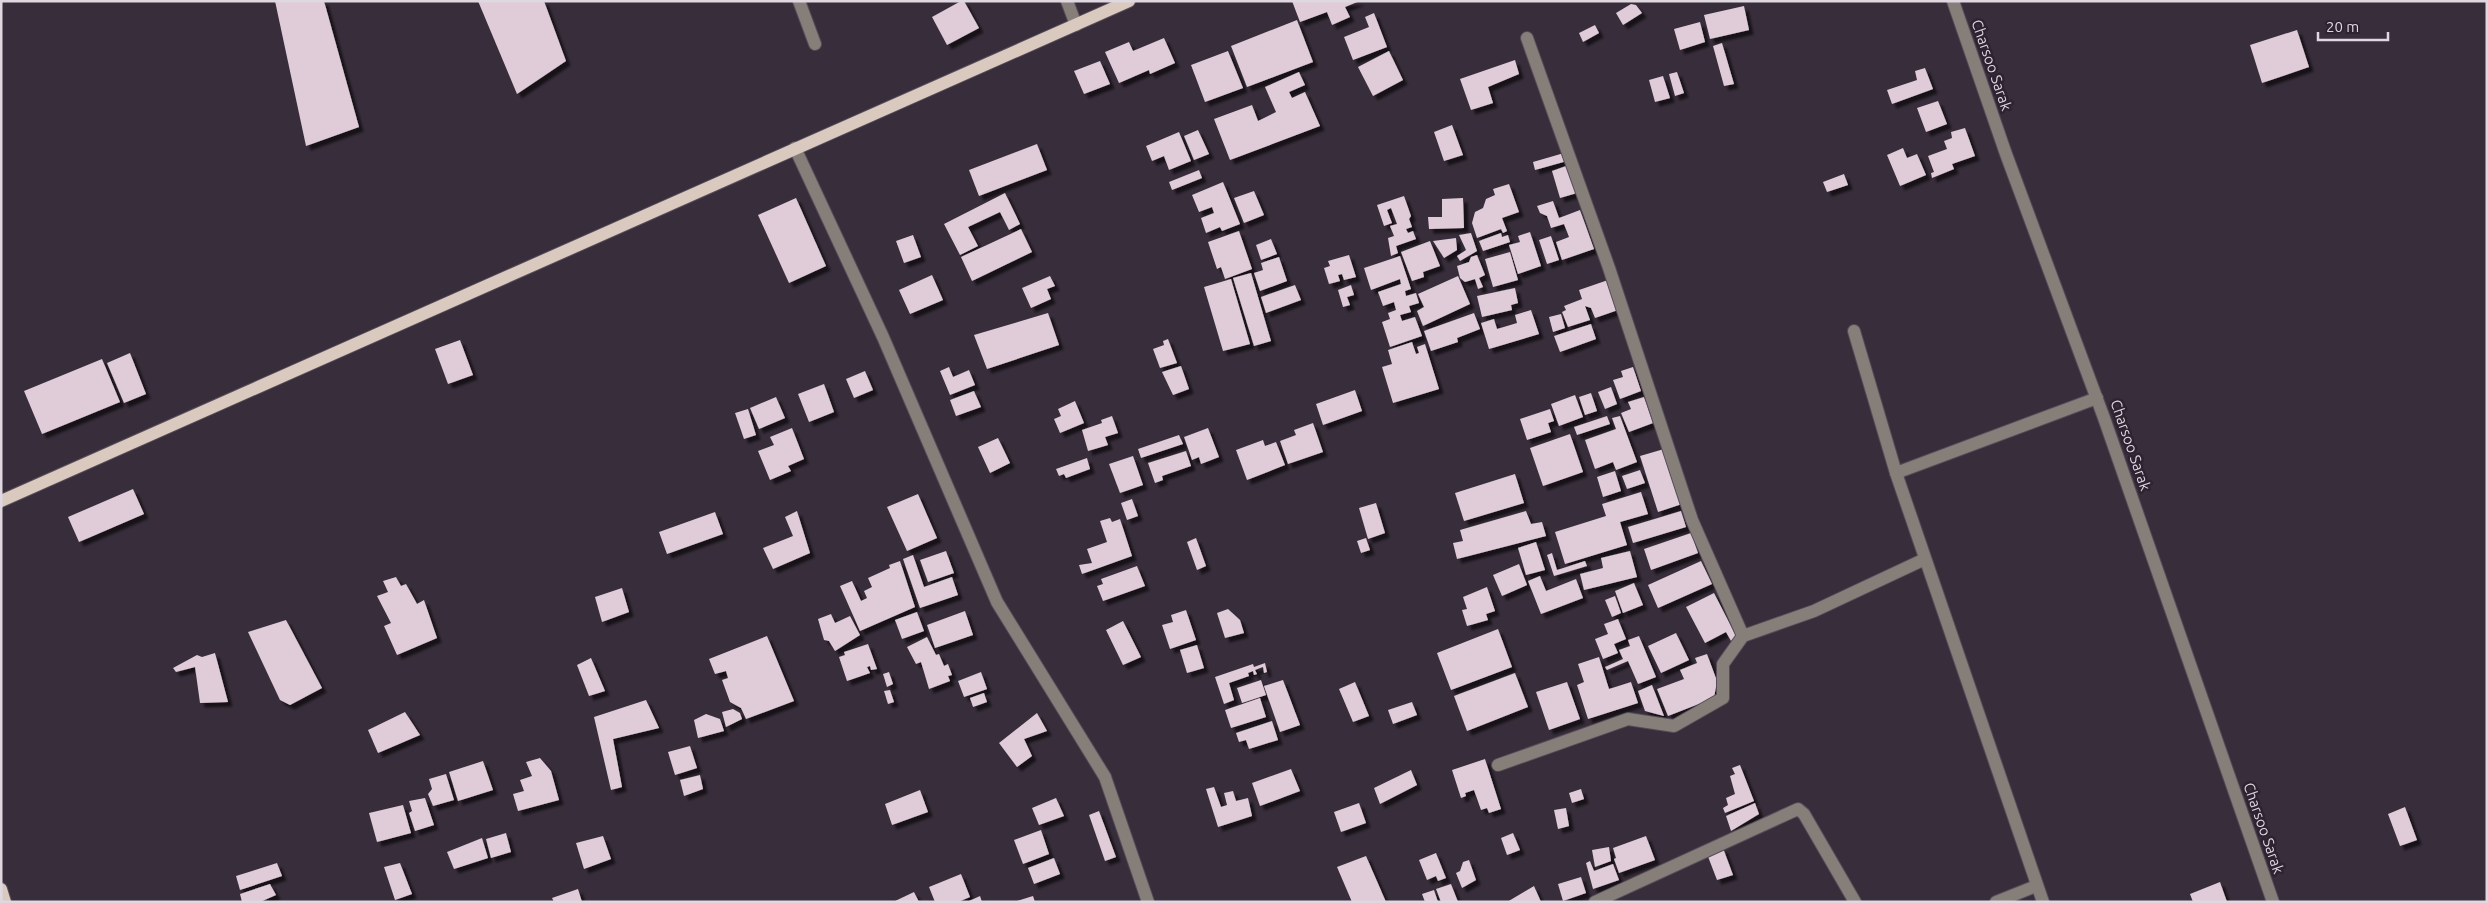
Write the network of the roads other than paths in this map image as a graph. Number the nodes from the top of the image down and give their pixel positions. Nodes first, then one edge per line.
1 (799, 1) edge
2 (1067, 1) edge
3 (1129, 1) edge
4 (1953, 1) edge
5 (1076, 25) junction
6 (1527, 38) dead end
7 (815, 44) dead end
8 (795, 148) junction
9 (1854, 331) dead end
10 (2097, 398) junction
11 (1896, 473) junction
12 (1, 501) edge
13 (1925, 559) junction
14 (1743, 636) junction
15 (1498, 765) dead end
16 (2036, 886) junction
17 (1, 889) edge
18 (5, 902) edge
19 (1148, 902) edge
20 (1596, 902) edge
21 (1855, 902) edge
22 (1996, 902) edge
23 (2043, 902) edge
24 (2273, 902) edge

1 - 7 street
2 - 5 street
3 - 5 main road
4 - 10 street, Charsoo Sarak
5 - 8 main road
6 - 14 street
8 - 12 main road
8 - 19 street
9 - 11 street
10 - 11 street
10 - 24 street, Charsoo Sarak
11 - 13 street
13 - 14 street
13 - 16 street
14 - 15 street
16 - 22 street
16 - 23 street
17 - 18 main road
20 - 21 street

